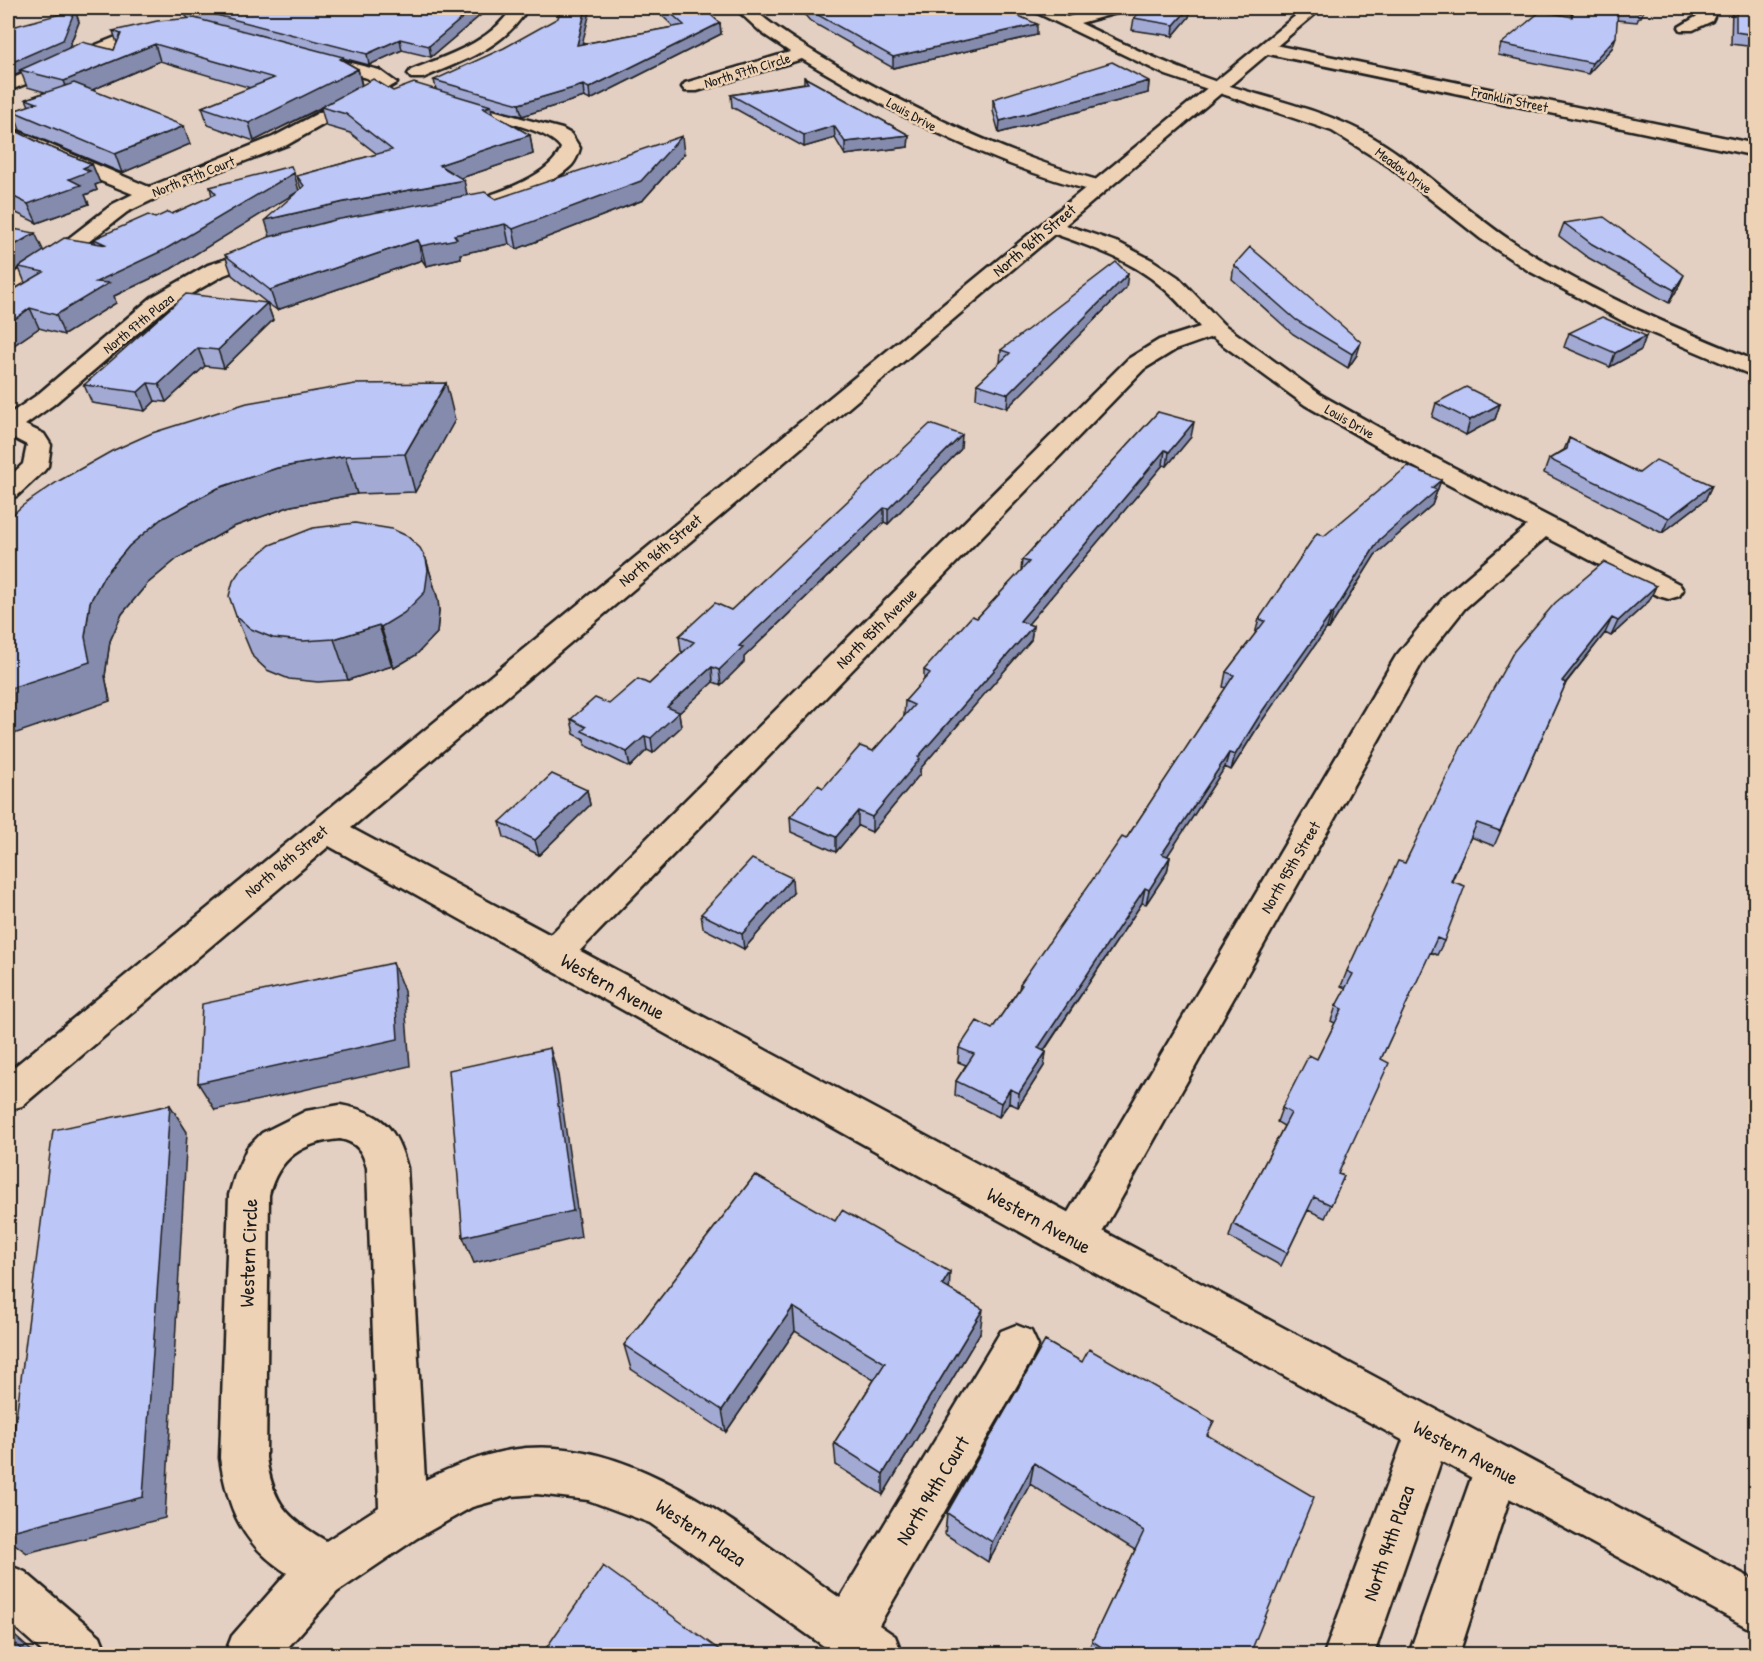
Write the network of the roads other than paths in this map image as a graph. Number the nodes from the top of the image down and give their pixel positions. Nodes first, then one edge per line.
1 (520, 8) edge
2 (743, 8) edge
3 (1035, 8) edge
4 (1118, 8) edge
5 (1314, 8) edge
6 (1710, 8) edge
7 (1066, 22) junction
8 (168, 27) edge
9 (1687, 27) dead end
10 (1265, 48) junction
11 (803, 53) junction
12 (298, 55) edge
13 (417, 74) dead end
14 (8, 86) edge
15 (691, 87) dead end
16 (1218, 88) junction
17 (438, 100) edge
18 (8, 132) edge
19 (1755, 150) edge
20 (1097, 186) junction
21 (149, 194) junction
22 (464, 208) edge
23 (1051, 226) junction
24 (286, 246) edge
25 (8, 286) edge
26 (1215, 328) junction
27 (1755, 370) edge
28 (8, 426) edge
29 (8, 491) edge
30 (1544, 525) junction
31 (1669, 590) dead end
32 (325, 829) junction
33 (554, 954) junction
34 (8, 1094) edge
35 (1075, 1240) junction
36 (1016, 1346) dead end
37 (1428, 1432) junction
38 (1496, 1468) junction
39 (403, 1518) junction
40 (328, 1569) junction
41 (8, 1588) edge
42 (1755, 1608) edge
43 (862, 1644) edge
44 (82, 1654) edge
45 (250, 1654) edge
46 (1349, 1654) edge
47 (1434, 1654) edge

1 - 13 street
2 - 11 street, Louis Drive
3 - 7 street, Meadow Drive
4 - 7 street
5 - 10 street, North 96th Street
6 - 9 street
7 - 16 street, Meadow Drive
8 - 14 street
10 - 16 street, North 96th Street
10 - 19 street, Franklin Street
11 - 15 street, North 97th Circle
11 - 20 street, Louis Drive
12 - 21 street, North 97th Court
16 - 20 street, North 96th Street
16 - 27 street, Meadow Drive
17 - 22 street
18 - 21 street
20 - 23 street, North 96th Street
21 - 25 street, North 97th Court
23 - 26 street, Louis Drive
23 - 32 street, North 96th Street
24 - 28 street, North 97th Plaza
26 - 30 street, Louis Drive
26 - 33 street, North 95th Avenue
28 - 29 street
30 - 31 street, Louis Drive
30 - 35 street, North 95th Street
32 - 33 street, Western Avenue
32 - 34 street, North 96th Street
33 - 35 street, Western Avenue
35 - 37 street, Western Avenue
36 - 43 street, North 94th Court
37 - 38 street, Western Avenue
37 - 46 street, North 94th Plaza
38 - 42 street, Western Avenue
38 - 47 street
39 - 40 street, Western Plaza
39 - 40 street, Western Circle
39 - 43 street, Western Plaza
40 - 45 street, Western Plaza
41 - 44 street

